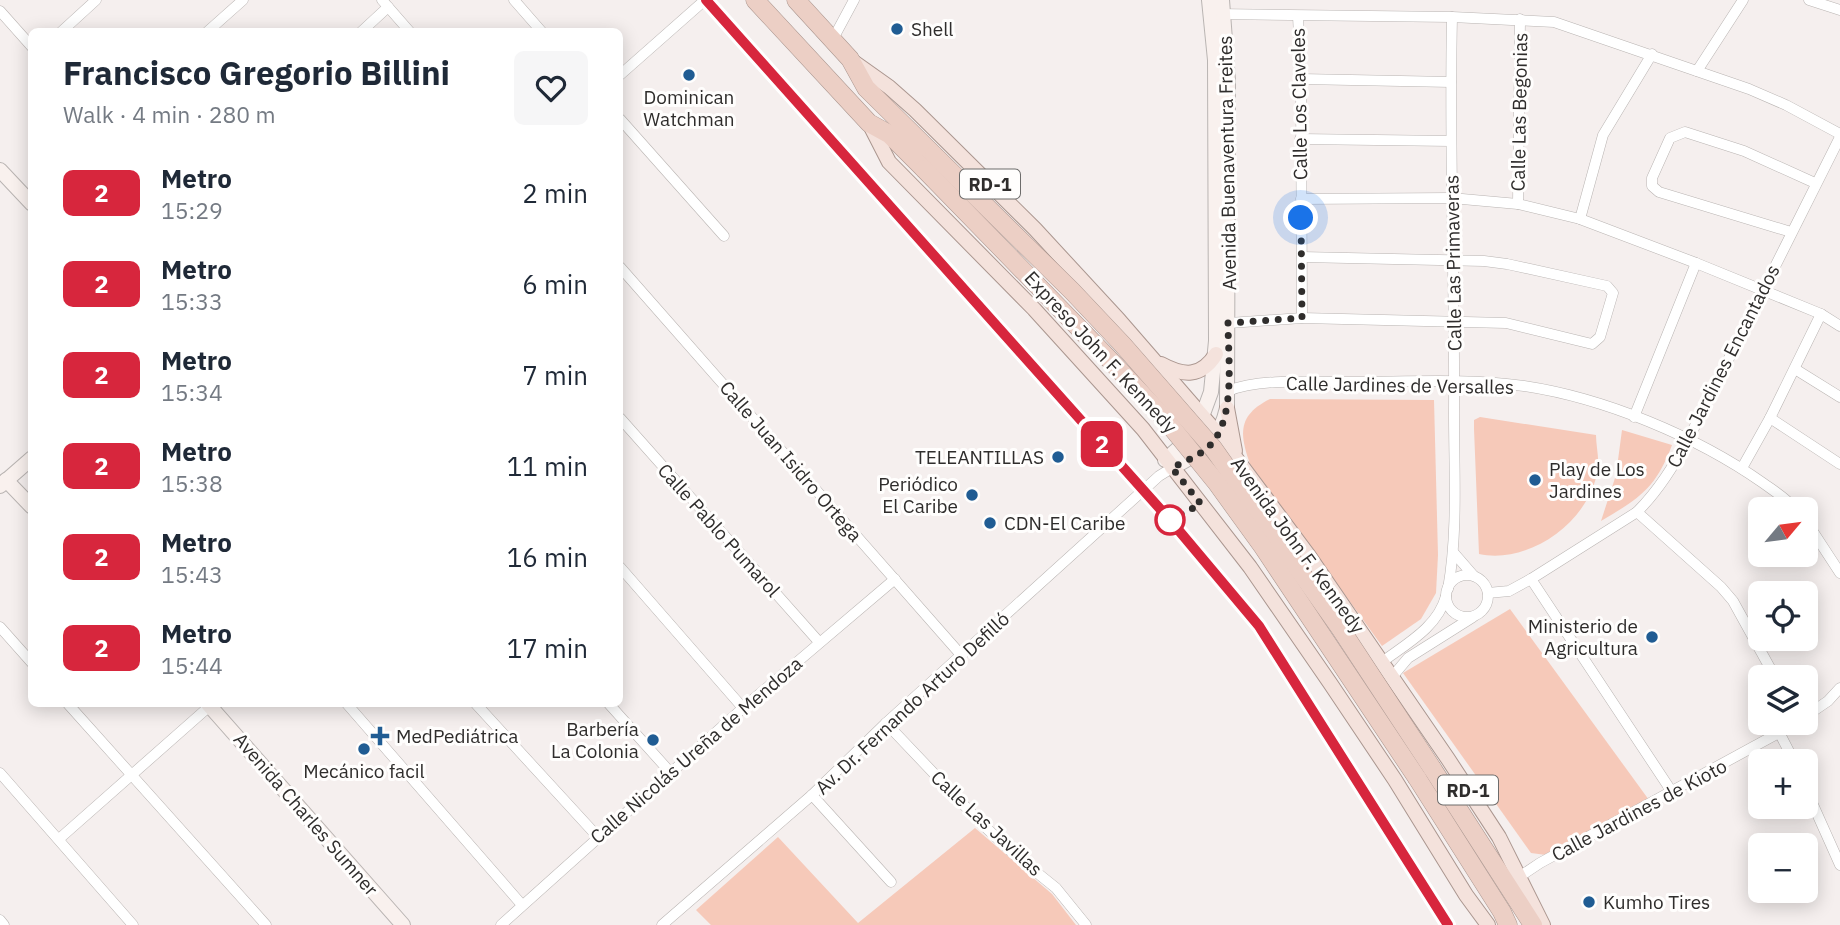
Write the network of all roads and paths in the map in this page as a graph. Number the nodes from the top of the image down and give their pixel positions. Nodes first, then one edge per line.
1 (96, 0) edge
2 (243, 0) edge
3 (514, 0) edge
4 (705, 0) edge
5 (754, 0) edge
6 (796, 0) edge
7 (855, 0) edge
8 (1743, 0) edge
9 (1809, 0) edge
10 (385, 4) edge
11 (1216, 7) edge
12 (1840, 10) edge
13 (0, 11) edge
14 (1298, 16) junction
15 (1452, 17) junction
16 (1520, 19) junction
17 (65, 28) edge
18 (212, 28) edge
19 (364, 28) edge
20 (406, 28) edge
21 (538, 28) edge
22 (832, 39) junction
23 (28, 42) edge
24 (1652, 54) junction
25 (850, 59) junction
26 (1697, 71) junction
27 (623, 72) edge
28 (1301, 79) junction
29 (1451, 82) junction
30 (623, 122) edge
31 (869, 123) junction
32 (1840, 135) edge
33 (1300, 139) junction
34 (1451, 141) junction
35 (929, 162) junction
36 (0, 170) edge
37 (1815, 183) junction
38 (1451, 198) junction
39 (1301, 199) junction
40 (28, 200) edge
41 (1518, 204) junction
42 (1580, 219) junction
43 (1791, 232) junction
44 (724, 236) dead end
45 (1302, 257) junction
46 (1454, 261) junction
47 (1696, 263) junction
48 (623, 270) edge
49 (1763, 292) junction
50 (1821, 314) junction
51 (1302, 318) junction
52 (1228, 323) junction
53 (1454, 323) junction
54 (1840, 326) edge
55 (1216, 354) junction
56 (1153, 360) junction
57 (1794, 369) junction
58 (1454, 382) junction
59 (1228, 391) junction
60 (1182, 393) junction
61 (1840, 397) edge
62 (1227, 408) junction
63 (1202, 416) junction
64 (1634, 417) junction
65 (1770, 418) junction
66 (623, 421) edge
67 (1143, 429) junction
68 (1218, 434) junction
69 (1689, 438) junction
70 (28, 461) edge
71 (1239, 462) junction
72 (1169, 464) junction
73 (1840, 464) edge
74 (1742, 468) junction
75 (2, 479) edge
76 (1782, 497) edge
77 (28, 503) edge
78 (1201, 504) junction
79 (1637, 512) junction
80 (1818, 540) edge
81 (1453, 552) junction
82 (623, 570) edge
83 (1839, 571) edge
84 (1473, 575) junction
85 (895, 579) junction
86 (1531, 579) junction
87 (1447, 592) junction
88 (1488, 593) junction
89 (1478, 614) junction
90 (0, 627) edge
91 (818, 642) junction
92 (962, 656) junction
93 (28, 658) edge
94 (1382, 662) junction
95 (1768, 665) edge
96 (1392, 677) junction
97 (1840, 688) edge
98 (71, 707) edge
99 (207, 707) edge
100 (213, 707) edge
101 (349, 707) edge
102 (479, 707) edge
103 (612, 707) edge
104 (743, 708) junction
105 (1818, 708) edge
106 (886, 723) junction
107 (1778, 735) edge
108 (670, 772) junction
109 (0, 773) edge
110 (1425, 773) junction
111 (131, 776) junction
112 (1672, 792) junction
113 (812, 795) junction
114 (1818, 816) edge
115 (597, 836) junction
116 (58, 839) junction
117 (1840, 865) edge
118 (1519, 877) junction
119 (891, 882) dead end
120 (522, 905) junction
121 (0, 920) edge
122 (4, 925) edge
123 (133, 925) edge
124 (266, 925) edge
125 (403, 925) edge
126 (501, 925) edge
127 (662, 925) edge
128 (1086, 925) edge
129 (1488, 925) edge
130 (1508, 925) edge
131 (1532, 925) edge
132 (1543, 925) edge

1 - 17 street
2 - 18 street
3 - 21 street
4 - 27 street
5 - 31 highway, Expreso John F. Kennedy / RD-1
6 - 22 highway, Expreso John F. Kennedy / RD-1
7 - 22 street
8 - 26 street
9 - 12 street
10 - 19 street
10 - 20 street
11 - 14 street
11 - 52 main road, Avenida Buenaventura Freites
11 - 55 main road, Avenida Buenaventura Freites
13 - 23 street
14 - 15 street
14 - 28 street, Calle Los Claveles
15 - 16 street
15 - 29 street, Calle Las Primaveras
16 - 24 street
16 - 41 street, Calle Las Begonias
22 - 25 highway, Expreso John F. Kennedy / RD-1
24 - 26 street
24 - 42 street
25 - 35 highway, Expreso John F. Kennedy / RD-1
25 - 56 main road, Avenida John F. Kennedy / RD-1
26 - 32 street
28 - 29 street
28 - 33 street, Calle Los Claveles
29 - 34 street, Calle Las Primaveras
30 - 44 street
31 - 35 highway, Expreso John F. Kennedy / RD-1
31 - 67 main road, RD-1
32 - 37 street, Calle Jardines Encantados
33 - 34 street
33 - 39 street, Calle Los Claveles
34 - 38 street, Calle Las Primaveras
35 - 110 highway, Expreso John F. Kennedy / RD-1, bridge
36 - 40 main road
37 - 43 street, Calle Jardines Encantados
37 - 43 street
38 - 39 street
38 - 41 street
38 - 46 street, Calle Las Primaveras
39 - 45 street, Calle Los Claveles
41 - 42 street
42 - 47 street
43 - 49 street, Calle Jardines Encantados
45 - 46 street
45 - 51 street, Calle Los Claveles
46 - 53 street, Calle Las Primaveras
46 - 53 street
47 - 49 street
47 - 64 street
48 - 85 street, Calle Juan Isidro Ortega
49 - 50 street
49 - 69 street, Calle Jardines Encantados
50 - 54 street
50 - 57 street
51 - 52 street
51 - 53 street
52 - 59 main road, Avenida Buenaventura Freites
53 - 58 street, Calle Las Primaveras
55 - 56 main road
55 - 63 main road, Avenida Buenaventura Freites
56 - 60 main road, Avenida John F. Kennedy / RD-1
57 - 61 street
57 - 65 street
58 - 59 street, Calle Jardines de Versalles
58 - 64 street, Calle Jardines de Versalles
58 - 81 street, Calle Las Primaveras
59 - 62 main road, Avenida Buenaventura Freites
60 - 63 main road, Avenida John F. Kennedy / RD-1
60 - 67 main road
62 - 68 main road, Avenida Buenaventura Freites
62 - 71 main road
63 - 68 main road, Avenida John F. Kennedy / RD-1
63 - 72 main road, Avenida Buenaventura Freites
64 - 69 street, Calle Jardines de Versalles
65 - 73 street
65 - 74 street
66 - 91 street, Calle Pablo Pumarol
67 - 72 main road, RD-1
68 - 71 main road, Avenida John F. Kennedy / RD-1
68 - 72 main road, Avenida Buenaventura Freites
69 - 74 street, Calle Jardines de Versalles
69 - 79 street, Calle Jardines Encantados
70 - 75 main road
71 - 78 main road
71 - 94 main road, Avenida John F. Kennedy / RD-1
72 - 78 main road, RD-1
72 - 92 street, Av. Dr. Fernando Arturo Defilló
74 - 76 street, Calle Jardines de Versalles
75 - 77 main road
78 - 129 main road, RD-1
79 - 86 street, Calle Jardines Encantados
79 - 95 street
80 - 83 street
81 - 84 street
81 - 87 street, Calle Las Primaveras
82 - 104 street
84 - 87 street
84 - 88 street
85 - 91 street, Calle Nicolás Ureña de Mendoza
85 - 92 street, Calle Juan Isidro Ortega
86 - 88 street, Calle Jardines Encantados
86 - 112 street
87 - 89 street
87 - 94 street, Calle Las Primaveras
88 - 89 street
89 - 96 street
90 - 93 street
91 - 104 street, Calle Nicolás Ureña de Mendoza
92 - 106 street, Av. Dr. Fernando Arturo Defilló
94 - 96 main road, Avenida John F. Kennedy / RD-1
96 - 118 main road, Avenida John F. Kennedy / RD-1
97 - 105 street
98 - 111 street
99 - 111 street
100 - 125 main road, Avenida Charles Sumner
101 - 120 street
102 - 115 street
103 - 108 street
104 - 108 street, Calle Nicolás Ureña de Mendoza
106 - 113 street, Av. Dr. Fernando Arturo Defilló
106 - 128 street, Calle Las Javillas
107 - 112 street, Calle Jardines de Kioto
108 - 115 street, Calle Nicolás Ureña de Mendoza
109 - 116 street
110 - 130 highway, Expreso John F. Kennedy / RD-1
110 - 131 highway, Expreso John F. Kennedy / RD-1
111 - 116 street
111 - 124 street
112 - 118 street, Calle Jardines de Kioto
113 - 119 street
113 - 127 street, Av. Dr. Fernando Arturo Defilló
114 - 117 street
115 - 120 street, Calle Nicolás Ureña de Mendoza
116 - 123 street
118 - 132 main road, Avenida John F. Kennedy / RD-1
120 - 126 street, Calle Nicolás Ureña de Mendoza
121 - 122 street

